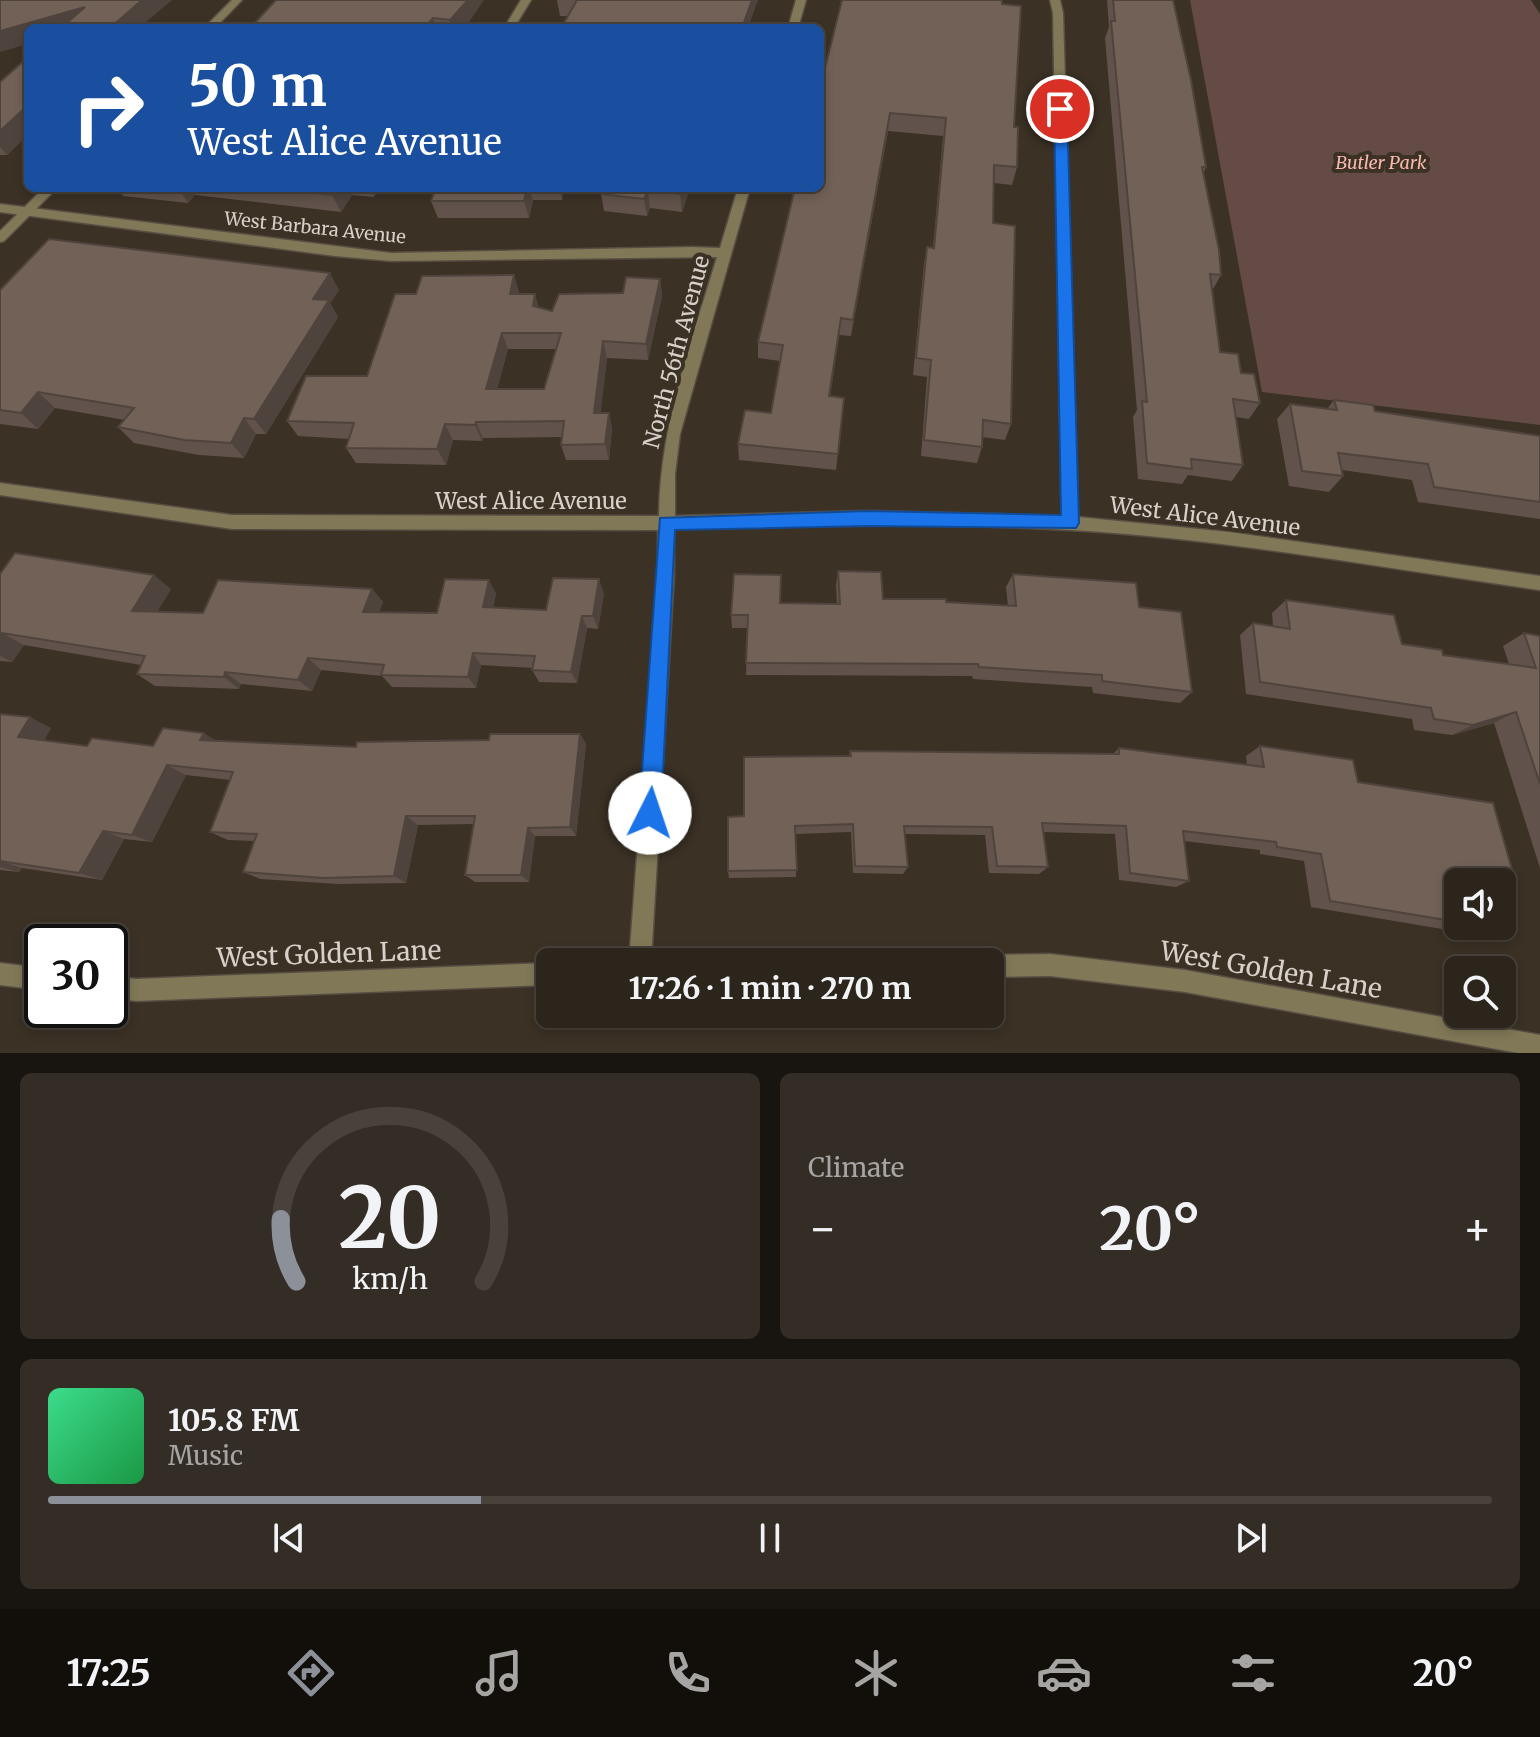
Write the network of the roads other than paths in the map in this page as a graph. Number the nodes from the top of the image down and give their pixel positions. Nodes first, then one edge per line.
1 (237, 0) edge
2 (526, 0) edge
3 (801, 0) edge
4 (1055, 0) edge
5 (213, 24) edge
6 (511, 24) edge
7 (794, 24) edge
8 (47, 192) edge
9 (743, 192) edge
10 (0, 208) edge
11 (28, 211) junction
12 (0, 238) edge
13 (725, 253) junction
14 (0, 489) edge
15 (667, 523) junction
16 (1070, 523) junction
17 (1540, 583) edge
18 (641, 948) edge
19 (1004, 966) edge
20 (0, 974) edge
21 (536, 975) edge
22 (24, 977) edge
23 (128, 989) edge
24 (1540, 1046) edge

1 - 5 street
2 - 6 street
3 - 7 street
4 - 16 street
8 - 11 street
9 - 13 street, North 56th Avenue
10 - 11 street, West Barbara Avenue
11 - 12 street
11 - 13 street, West Barbara Avenue
13 - 15 street, North 56th Avenue
14 - 15 street, West Alice Avenue
15 - 16 street, West Alice Avenue
15 - 18 street, North 56th Avenue
16 - 17 street, West Alice Avenue
19 - 24 street, West Golden Lane
20 - 22 street
21 - 23 street, West Golden Lane

